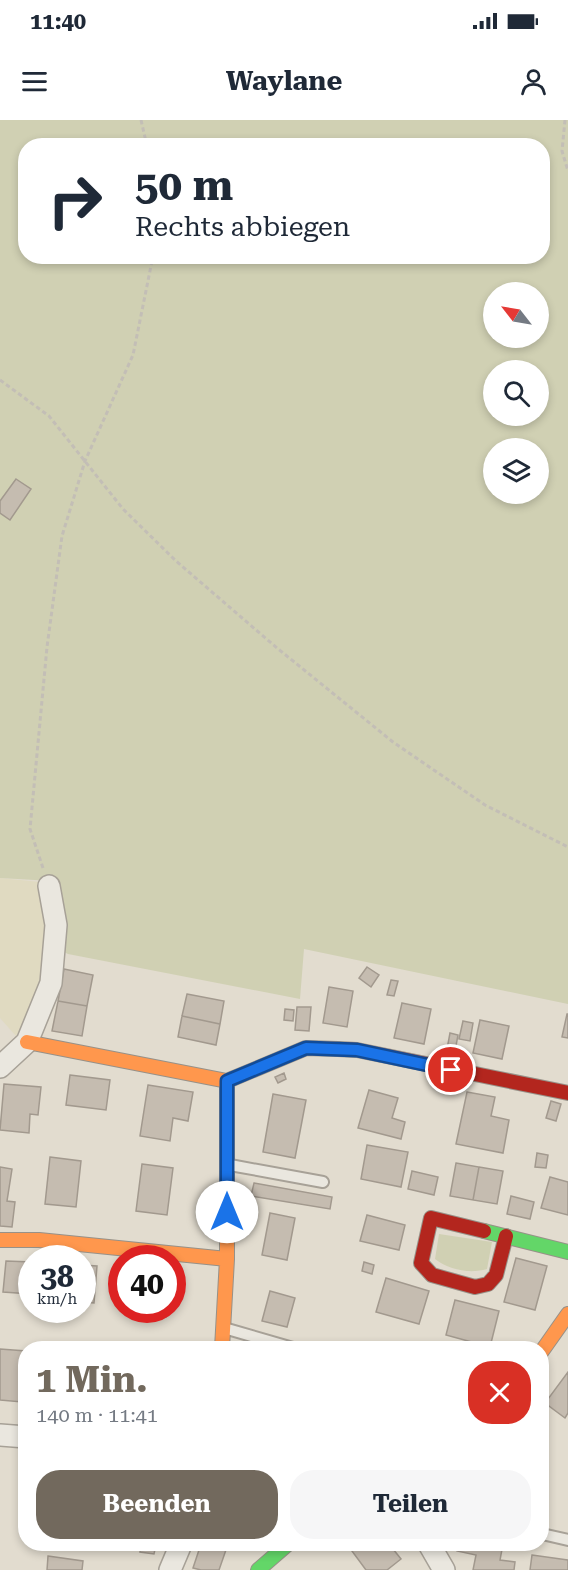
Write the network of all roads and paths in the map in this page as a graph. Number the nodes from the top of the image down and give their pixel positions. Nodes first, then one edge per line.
1 (141, 120) edge
2 (565, 120) edge
3 (145, 138) edge
4 (568, 171) edge
5 (151, 264) edge
6 (0, 380) edge
7 (85, 461) junction
8 (568, 847) edge
9 (49, 886) joint
10 (27, 1042) junction
11 (0, 1067) edge
12 (227, 1081) junction
13 (568, 1094) edge
14 (227, 1164) junction
15 (323, 1182) dead end
16 (506, 1236) junction
17 (0, 1240) edge
18 (568, 1252) edge
19 (227, 1259) junction
20 (568, 1314) edge
21 (224, 1328) junction
22 (223, 1341) edge
23 (269, 1341) edge
24 (549, 1341) edge
25 (0, 1435) edge
26 (18, 1436) edge
27 (549, 1536) edge
28 (568, 1540) edge
29 (178, 1551) edge
30 (280, 1551) edge
31 (433, 1551) edge
32 (170, 1570) edge
33 (258, 1570) edge
34 (444, 1570) edge

1 - 3 path
2 - 4 path
5 - 7 path
6 - 7 path
7 - 8 path
7 - 9 path
9 - 10 street
10 - 11 street
10 - 12 street
12 - 13 street
12 - 14 street
14 - 15 lane
14 - 19 street
16 - 16 street
16 - 18 street
17 - 19 street
19 - 21 street
20 - 24 street
21 - 22 street
21 - 23 lane
25 - 26 street
27 - 28 lane
29 - 32 street
30 - 33 street
31 - 34 street

